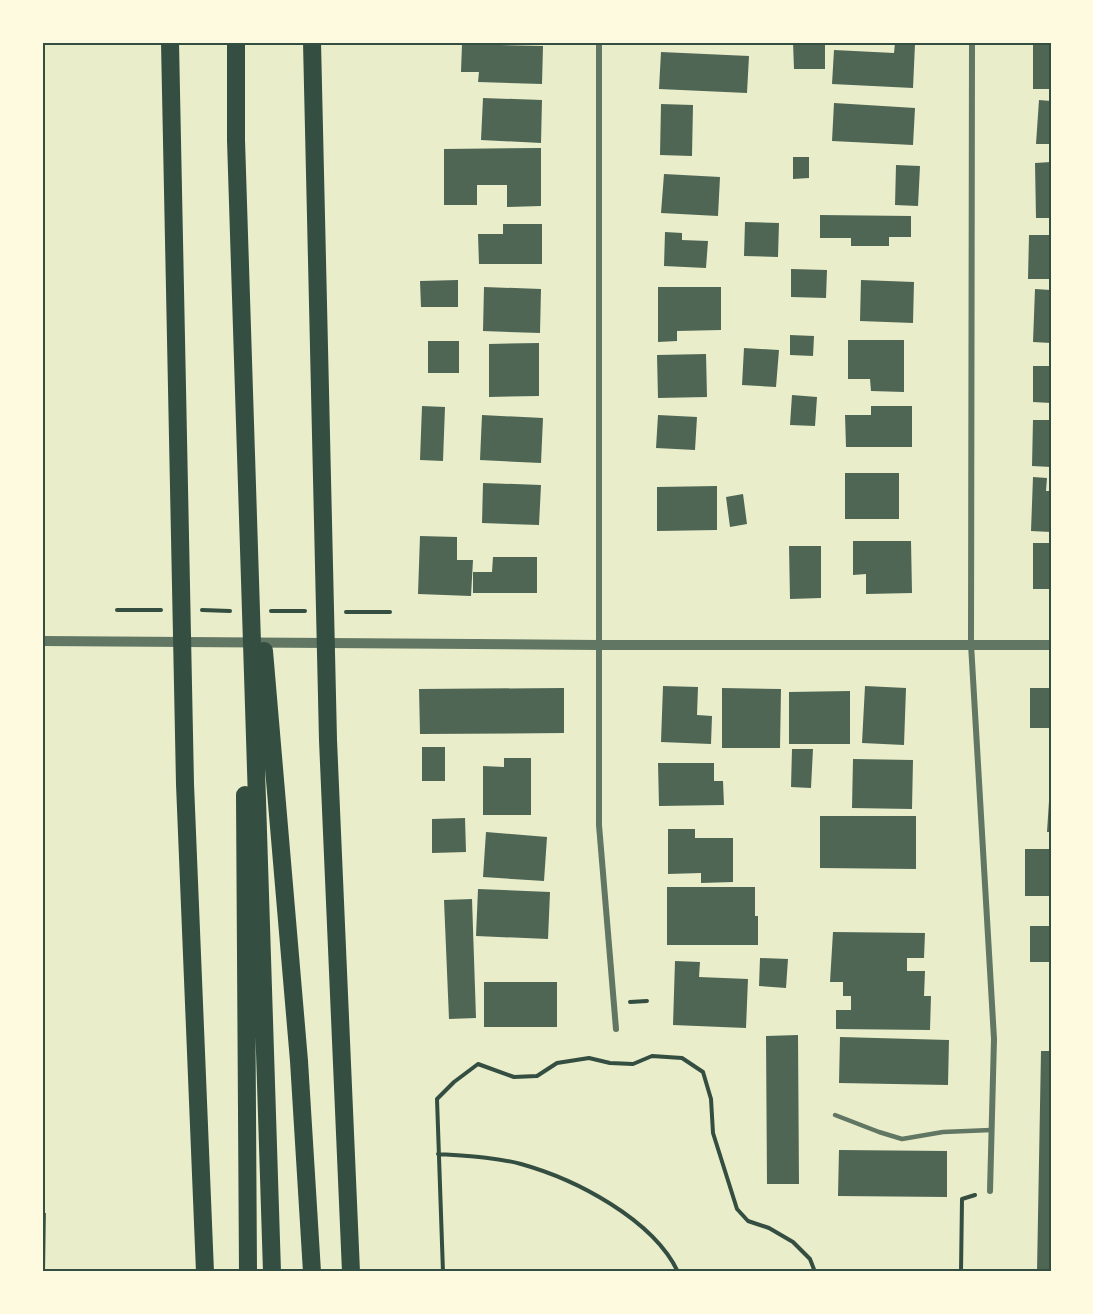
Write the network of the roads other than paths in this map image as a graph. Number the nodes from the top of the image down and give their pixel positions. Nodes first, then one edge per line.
1 (170, 42) edge
2 (236, 42) edge
3 (312, 42) edge
4 (599, 42) edge
5 (972, 42) edge
6 (248, 458) junction
7 (42, 641) edge
8 (971, 644) junction
9 (598, 645) junction
10 (1051, 645) edge
11 (616, 1029) dead end
12 (835, 1115) dead end
13 (991, 1130) junction
14 (990, 1191) road end
15 (205, 1272) edge
16 (248, 1272) edge
17 (272, 1272) edge
18 (312, 1272) edge
19 (351, 1272) edge

1 - 15 highway
2 - 6 highway
3 - 19 highway
4 - 9 street
5 - 8 street
6 - 16 highway
6 - 17 highway
6 - 18 highway
7 - 9 street
8 - 9 street
8 - 10 street
8 - 13 street
9 - 11 street
12 - 13 lane
13 - 14 street

